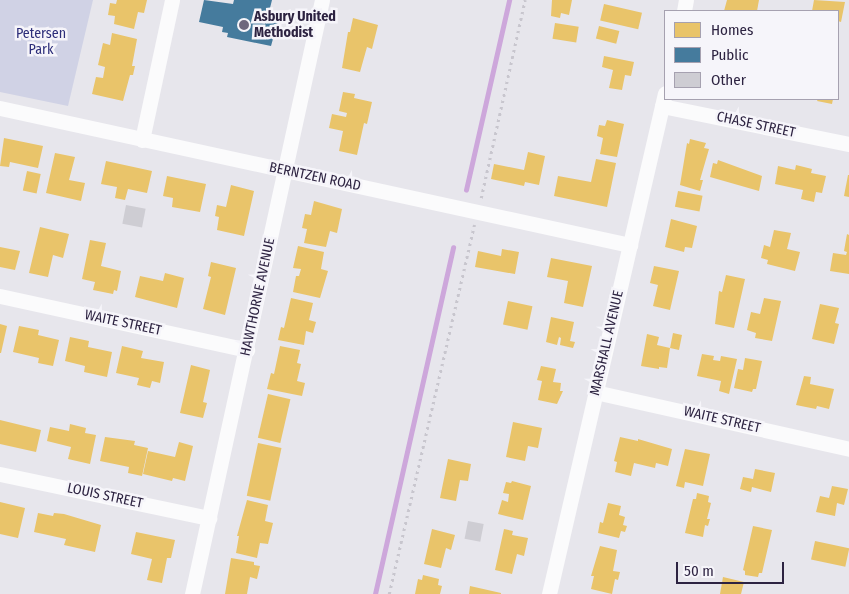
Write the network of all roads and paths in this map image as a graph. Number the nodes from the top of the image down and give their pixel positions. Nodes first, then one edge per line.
1 (172, 0) edge
2 (322, 0) edge
3 (525, 0) edge
4 (664, 99) edge
5 (668, 100) edge
6 (0, 108) edge
7 (142, 140) junction
8 (849, 144) edge
9 (286, 170) junction
10 (477, 212) junction
11 (630, 245) junction
12 (0, 296) edge
13 (247, 350) junction
14 (595, 392) junction
15 (849, 449) edge
16 (0, 474) edge
17 (209, 518) junction
18 (192, 594) edge
19 (389, 594) edge
20 (549, 594) edge

1 - 7 street
2 - 9 street, HAWTHORNE AVENUE
3 - 10 path
4 - 11 street, MARSHALL AVENUE
5 - 8 street, CHASE STREET
6 - 7 street, BERNTZEN ROAD
7 - 9 street, BERNTZEN ROAD
9 - 10 street, BERNTZEN ROAD
9 - 13 street, HAWTHORNE AVENUE
10 - 11 street, BERNTZEN ROAD
10 - 19 path
11 - 14 street, MARSHALL AVENUE
12 - 13 street, WAITE STREET
13 - 17 street, HAWTHORNE AVENUE
14 - 15 street, WAITE STREET
14 - 20 street, MARSHALL AVENUE
16 - 17 street, LOUIS STREET
17 - 18 street, HAWTHORNE AVENUE

